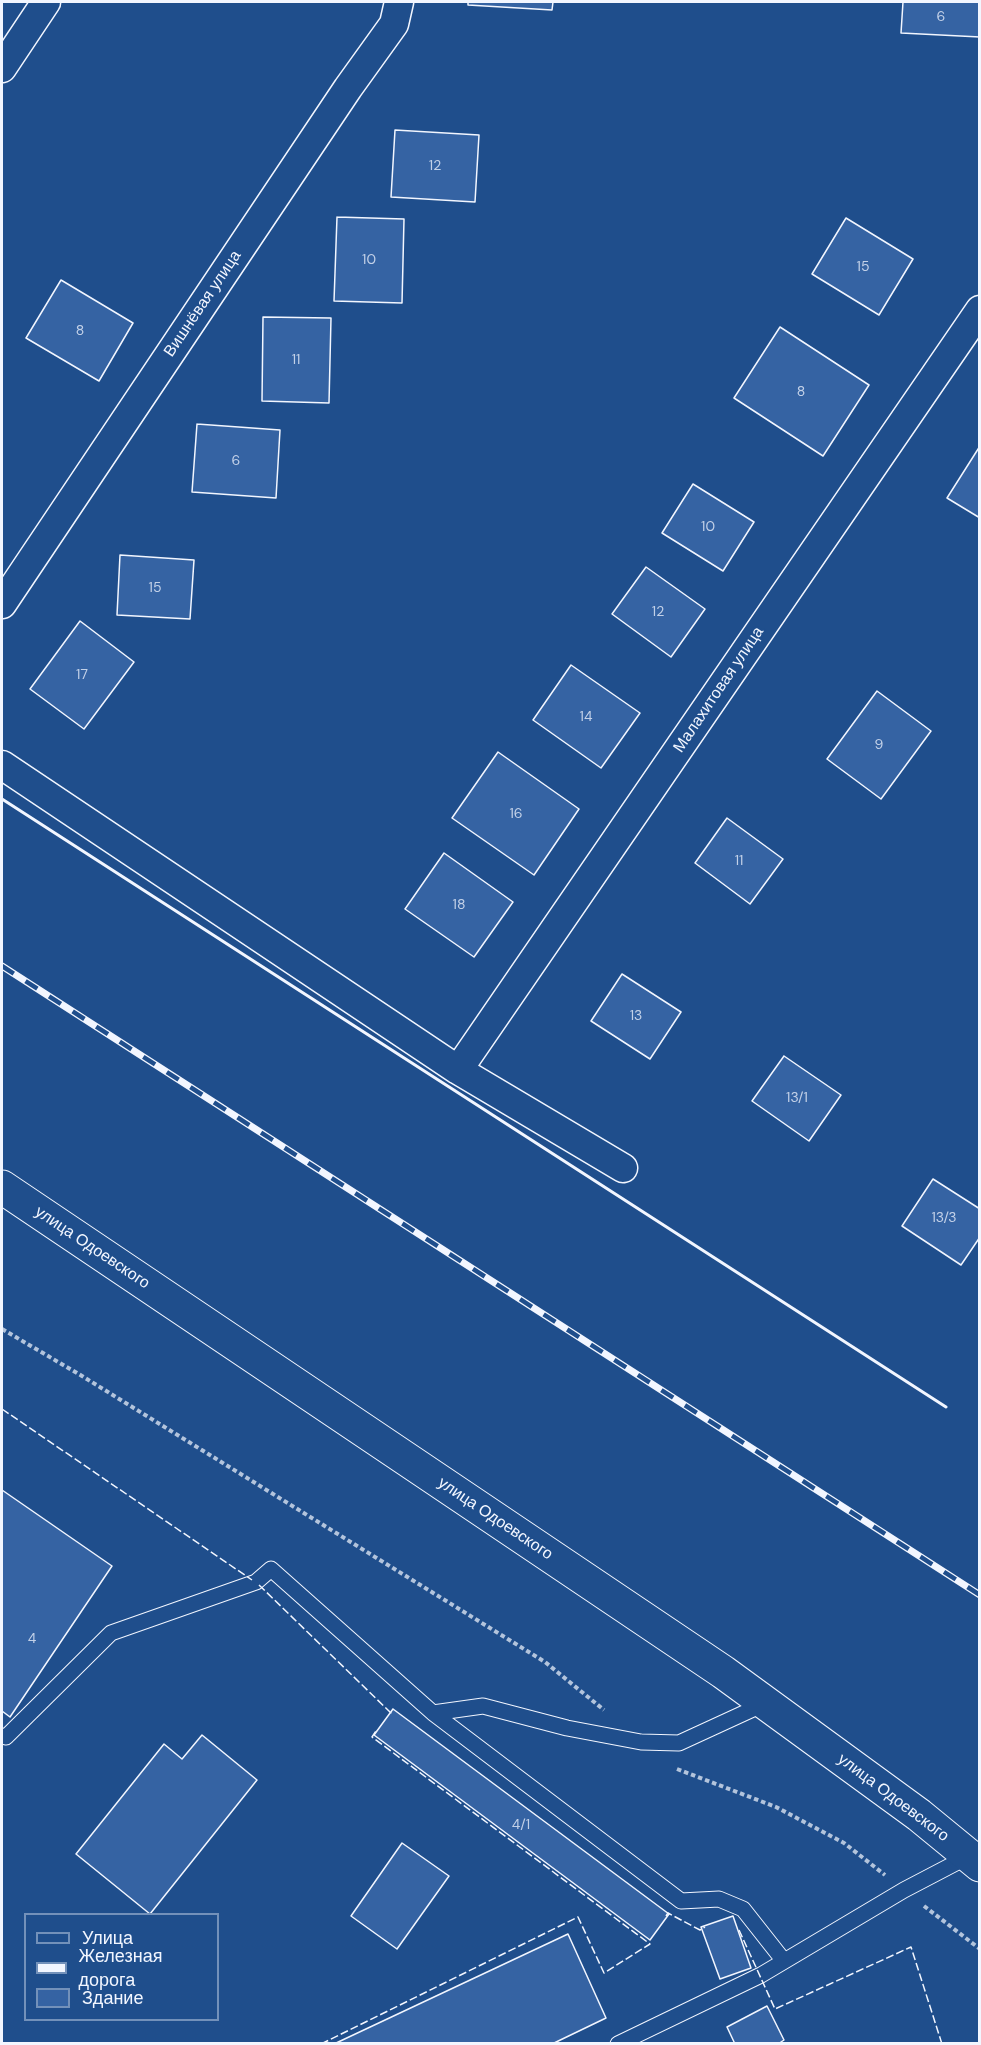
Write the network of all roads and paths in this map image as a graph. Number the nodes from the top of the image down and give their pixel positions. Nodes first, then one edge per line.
1 (46, 2) edge
2 (399, 2) edge
3 (2, 68) edge
4 (980, 310) edge
5 (2, 604) edge
6 (2, 765) edge
7 (458, 1071) junction
8 (623, 1168) dead end
9 (2, 1187) edge
10 (2, 1329) edge
11 (766, 1703) junction
12 (433, 1713) junction
13 (2, 1736) edge
14 (641, 1742) junction
15 (974, 1860) edge
16 (904, 1890) junction
17 (980, 1949) edge
18 (784, 1961) junction
19 (618, 2043) edge

1 - 3 street
2 - 5 street, Вишнёвая улица
4 - 7 street, Малахитовая улица
6 - 7 street
7 - 8 street
9 - 11 street, улица Одоевского
10 - 14 path
11 - 14 lane
11 - 15 street, улица Одоевского
12 - 13 lane
12 - 14 lane
12 - 18 lane
14 - 16 path
15 - 16 lane
16 - 17 path
16 - 18 lane
18 - 19 lane

